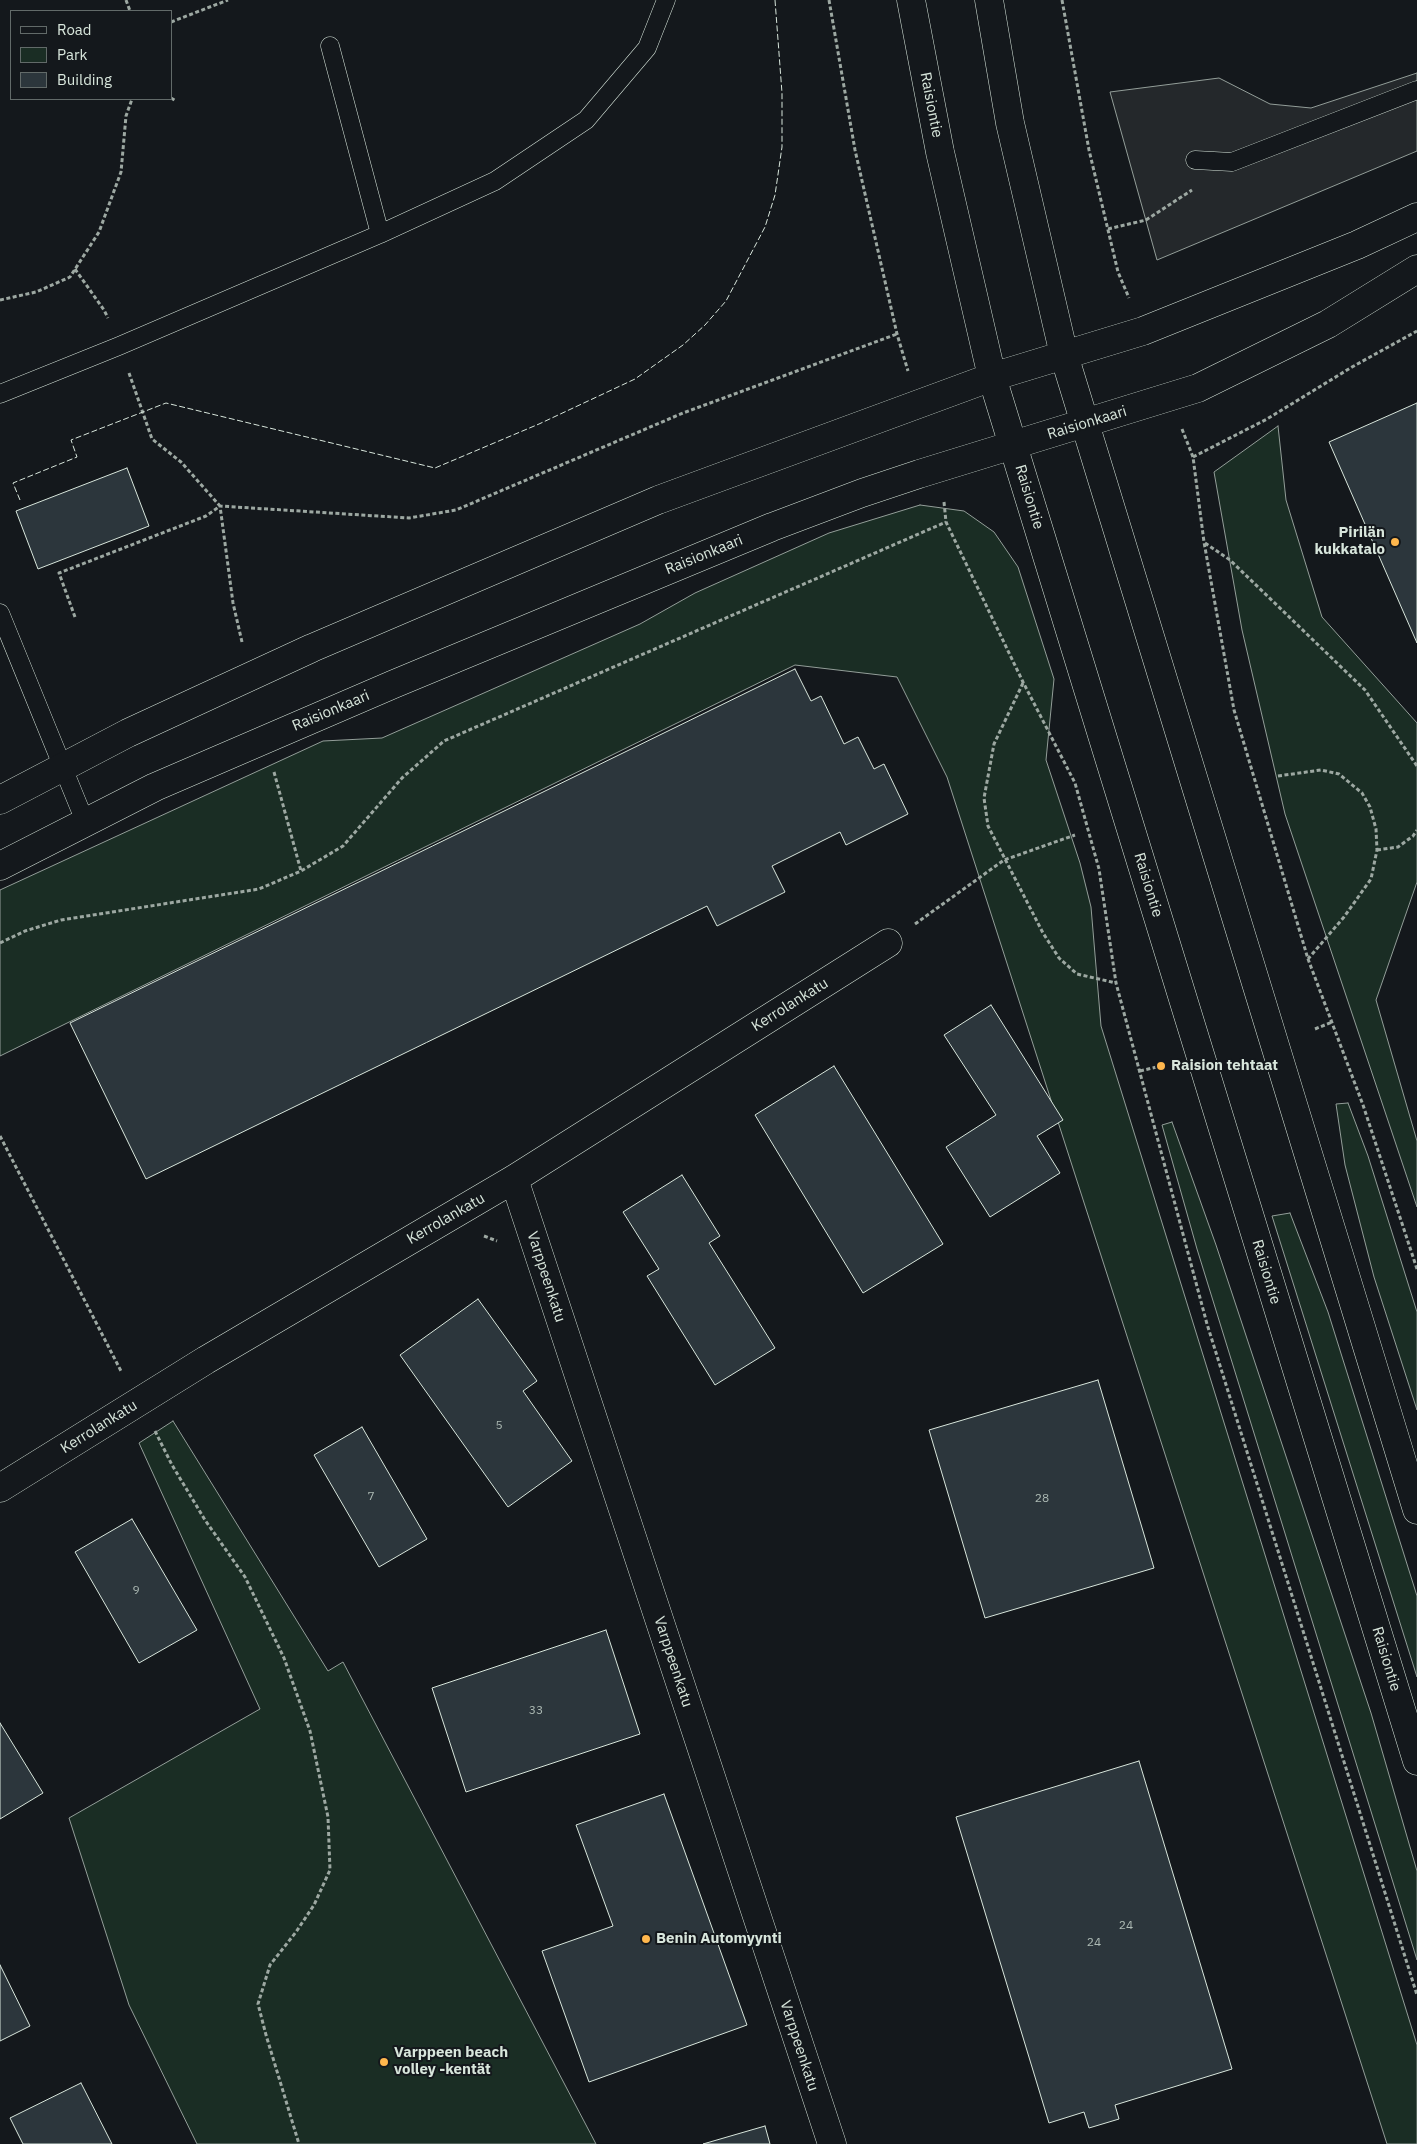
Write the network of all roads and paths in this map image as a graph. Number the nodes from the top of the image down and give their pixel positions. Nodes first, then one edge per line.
1 (228, 0) edge
2 (666, 0) edge
3 (829, 0) edge
4 (911, 0) edge
5 (989, 0) edge
6 (1062, 0) edge
7 (172, 22) edge
8 (330, 46) dead end
9 (1417, 90) edge
10 (172, 99) edge
11 (132, 100) edge
12 (176, 101) dead end
13 (1195, 160) dead end
14 (1232, 162) junction
15 (1417, 218) edge
16 (1108, 229) junction
17 (380, 234) junction
18 (1417, 269) edge
19 (0, 300) edge
20 (1143, 331) junction
21 (1417, 331) edge
22 (897, 334) junction
23 (1064, 355) junction
24 (992, 377) junction
25 (0, 394) edge
26 (1170, 398) junction
27 (918, 403) junction
28 (144, 412) dead end
29 (1085, 424) junction
30 (1013, 445) junction
31 (1193, 457) junction
32 (941, 467) junction
33 (220, 506) junction
34 (946, 522) junction
35 (1204, 542) junction
36 (0, 613) edge
37 (76, 618) dead end
38 (244, 650) dead end
39 (1023, 682) junction
40 (63, 765) junction
41 (1417, 766) edge
42 (273, 767) dead end
43 (1278, 776) dead end
44 (0, 800) edge
45 (86, 824) junction
46 (1417, 830) edge
47 (1075, 835) dead end
48 (1377, 850) junction
49 (1004, 860) junction
50 (0, 866) edge
51 (301, 871) junction
52 (0, 943) edge
53 (888, 943) joint
54 (1308, 958) junction
55 (1116, 983) junction
56 (1332, 1022) junction
57 (1315, 1029) dead end
58 (1161, 1066) dead end
59 (1140, 1071) junction
60 (0, 1136) edge
61 (514, 1179) junction
62 (479, 1234) dead end
63 (501, 1246) dead end
64 (1417, 1269) edge
65 (145, 1413) junction
66 (0, 1488) edge
67 (1417, 1510) edge
68 (1417, 1761) edge
69 (1417, 1995) edge
70 (299, 2144) edge
71 (832, 2144) edge

1 - 7 path
2 - 17 lane
3 - 22 path
4 - 24 main road, Raisiontie
5 - 23 main road
6 - 16 path
8 - 17 lane
9 - 14 lane
10 - 12 path
11 - 19 path
13 - 14 lane
14 - 16 path
15 - 20 main road
16 - 20 path
17 - 25 lane
18 - 26 main road, Raisionkaari
20 - 23 main road
21 - 31 path
22 - 27 path
22 - 33 path
23 - 24 main road
23 - 29 main road
24 - 27 main road
24 - 30 main road, Raisiontie
26 - 29 main road, Raisionkaari
26 - 31 path
27 - 40 main road
28 - 33 path
29 - 30 main road, Raisionkaari
29 - 67 main road
30 - 32 main road, Raisionkaari
30 - 68 main road, Raisiontie
31 - 35 path
32 - 34 path
32 - 45 main road, Raisionkaari
33 - 37 path
33 - 38 path
34 - 39 path
34 - 51 path
35 - 41 path
35 - 54 path
36 - 40 lane
39 - 49 path
39 - 55 path
40 - 44 main road
40 - 45 lane
42 - 51 path
43 - 48 path
45 - 50 main road, Raisionkaari
46 - 48 path
47 - 49 path
48 - 54 path
49 - 53 path
49 - 55 path
51 - 52 path
53 - 61 main road, Kerrolankatu
54 - 56 path
55 - 59 path
56 - 57 path
56 - 64 path
58 - 59 path
59 - 69 path
60 - 65 path
61 - 65 main road, Kerrolankatu
61 - 71 main road, Varppeenkatu
62 - 63 path
65 - 66 main road, Kerrolankatu
65 - 70 path

